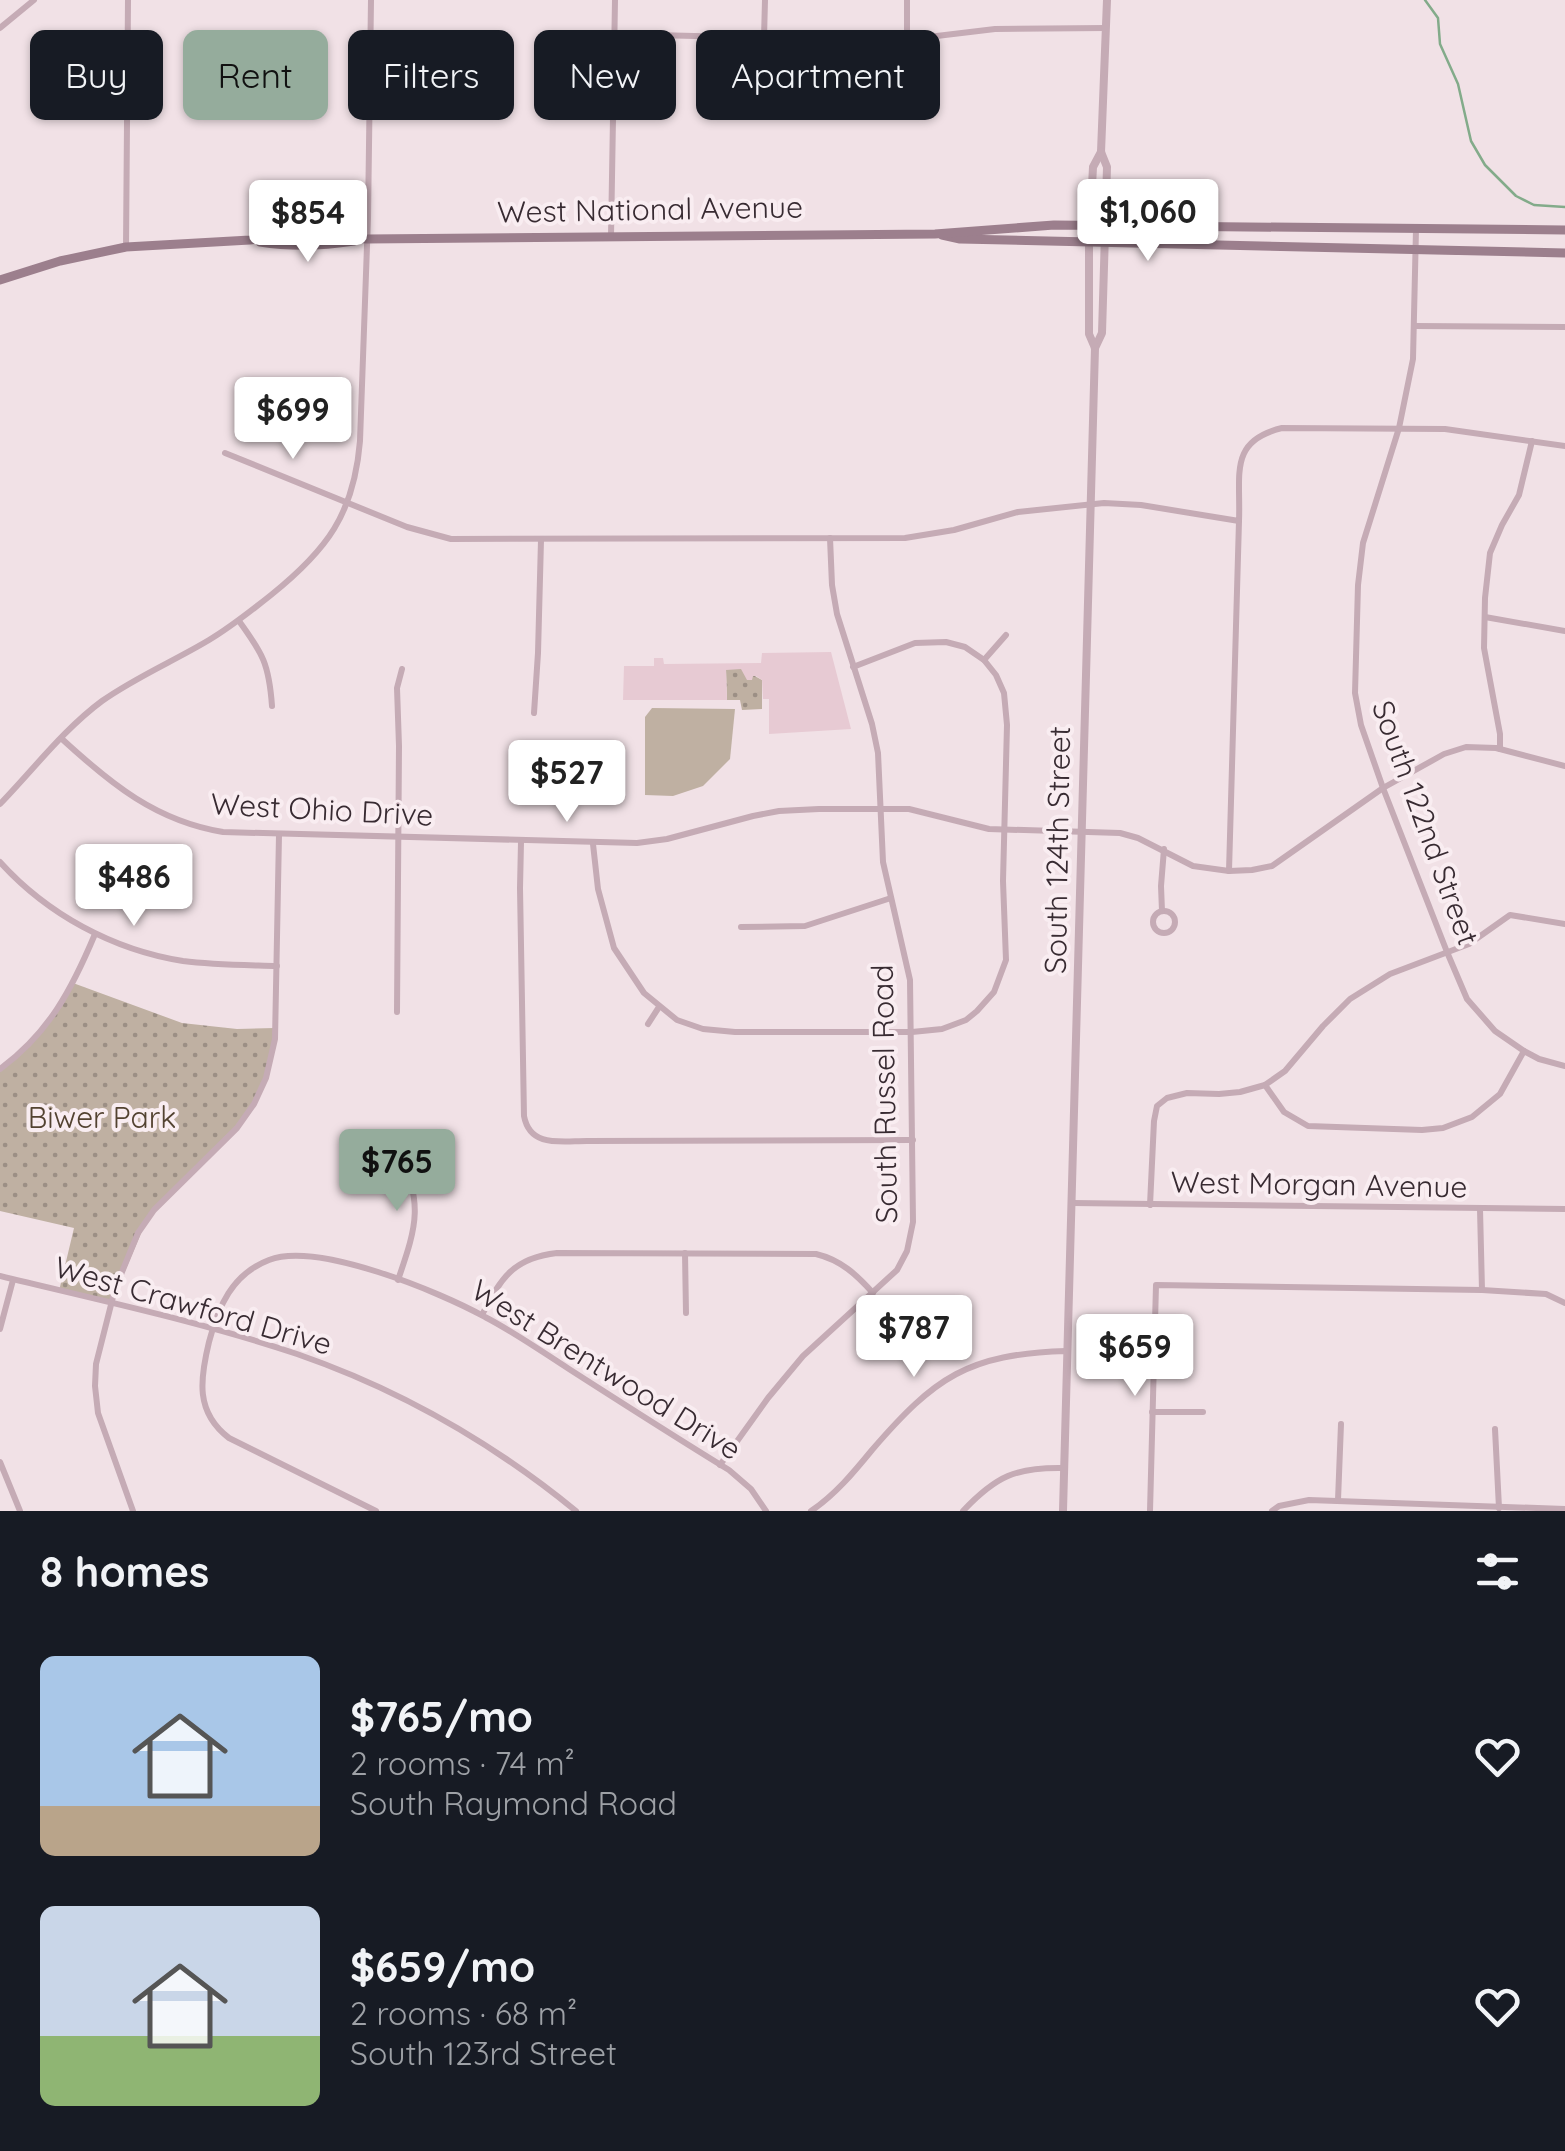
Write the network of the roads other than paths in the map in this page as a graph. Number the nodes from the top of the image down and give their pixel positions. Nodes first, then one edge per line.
1 (34, 0) edge
2 (128, 0) edge
3 (371, 0) edge
4 (616, 0) edge
5 (765, 0) edge
6 (907, 0) edge
7 (1107, 0) edge
8 (0, 28) edge
9 (1106, 28) junction
10 (614, 30) edge
11 (764, 30) edge
12 (907, 30) edge
13 (940, 35) edge
14 (613, 120) edge
15 (1101, 152) junction
16 (1090, 225) junction
17 (1106, 225) junction
18 (1416, 228) junction
19 (1565, 230) edge
20 (935, 234) junction
21 (611, 236) junction
22 (366, 238) junction
23 (1089, 243) junction
24 (1105, 243) junction
25 (126, 247) junction
26 (1416, 251) junction
27 (1565, 253) edge
28 (0, 280) edge
29 (1414, 326) junction
30 (1565, 328) edge
31 (1095, 348) junction
32 (1399, 428) junction
33 (1532, 441) junction
34 (1565, 446) edge
35 (225, 453) dead end
36 (346, 503) junction
37 (1090, 504) junction
38 (1239, 521) junction
39 (830, 538) junction
40 (541, 540) junction
41 (1485, 617) junction
42 (238, 620) junction
43 (1565, 631) edge
44 (1006, 636) dead end
45 (984, 660) junction
46 (853, 666) junction
47 (402, 669) dead end
48 (272, 706) dead end
49 (534, 713) dead end
50 (62, 738) junction
51 (1500, 749) junction
52 (1565, 766) edge
53 (1383, 788) junction
54 (0, 804) edge
55 (880, 808) junction
56 (1004, 830) junction
57 (1081, 831) junction
58 (279, 835) junction
59 (397, 838) junction
60 (522, 842) junction
61 (593, 844) junction
62 (1164, 849) junction
63 (0, 862) edge
64 (1229, 870) junction
65 (891, 898) junction
66 (1162, 911) dead end
67 (1565, 924) edge
68 (741, 927) dead end
69 (96, 933) junction
70 (1446, 952) junction
71 (277, 966) junction
72 (659, 1007) junction
73 (398, 1012) dead end
74 (648, 1024) dead end
75 (912, 1032) junction
76 (1524, 1051) junction
77 (1565, 1066) edge
78 (0, 1070) edge
79 (1265, 1085) junction
80 (913, 1140) junction
81 (397, 1146) dead end
82 (1072, 1203) junction
83 (1150, 1206) junction
84 (1480, 1209) junction
85 (1565, 1210) edge
86 (685, 1253) junction
87 (0, 1276) edge
88 (13, 1280) junction
89 (398, 1280) junction
90 (1482, 1290) junction
91 (873, 1294) junction
92 (1565, 1303) edge
93 (111, 1304) junction
94 (686, 1313) dead end
95 (482, 1315) junction
96 (0, 1330) edge
97 (212, 1330) junction
98 (1066, 1352) junction
99 (1152, 1412) junction
100 (1204, 1412) dead end
101 (1341, 1424) dead end
102 (1495, 1429) dead end
103 (0, 1462) edge
104 (720, 1465) junction
105 (1064, 1468) junction
106 (1338, 1500) junction
107 (1499, 1508) junction
108 (1565, 1509) edge
109 (20, 1511) edge
110 (134, 1511) edge
111 (376, 1511) edge
112 (576, 1511) edge
113 (766, 1511) edge
114 (811, 1511) edge
115 (963, 1511) edge
116 (1063, 1511) edge
117 (1150, 1511) edge
118 (1272, 1511) edge

1 - 8 street
2 - 25 street
3 - 22 street
4 - 10 street
5 - 11 street
6 - 12 street
7 - 9 street, South 124th Street
9 - 13 street
9 - 15 street, South 124th Street
14 - 21 street
15 - 16 street, South 124th Street
15 - 17 street, South 124th Street
16 - 17 main road, West National Avenue
16 - 20 main road, West National Avenue
16 - 23 street, South 124th Street
17 - 18 main road, West National Avenue
17 - 24 street, South 124th Street
18 - 19 main road, West National Avenue
18 - 26 street, South 122nd Street
20 - 21 main road, West National Avenue
20 - 23 main road, West National Avenue
21 - 22 main road, West National Avenue
22 - 25 main road, West National Avenue
22 - 36 street
23 - 24 main road, West National Avenue
23 - 31 street, South 124th Street
24 - 26 main road, West National Avenue
24 - 31 street, South 124th Street
25 - 28 main road, West National Avenue
26 - 27 main road, West National Avenue
26 - 29 street, South 122nd Street
29 - 30 street
29 - 32 street, South 122nd Street
31 - 37 street, South 124th Street
32 - 33 street
32 - 38 street
32 - 53 street, South 122nd Street
33 - 34 street
33 - 41 street
35 - 36 street
36 - 40 street
36 - 42 street
37 - 38 street
37 - 39 street
37 - 57 street, South 124th Street
38 - 64 street
39 - 40 street
39 - 46 street, South Russel Road
40 - 49 street
41 - 43 street
41 - 51 street
42 - 48 street
42 - 50 street
44 - 45 street
45 - 46 street
45 - 56 street
46 - 55 street, South Russel Road
47 - 59 street
50 - 54 street
50 - 58 street, West Ohio Drive
51 - 52 street
51 - 53 street
53 - 64 street
53 - 70 street, South 122nd Street
55 - 56 street, West Ohio Drive
55 - 61 street, West Ohio Drive
55 - 65 street, South Russel Road
56 - 57 street, West Ohio Drive
56 - 75 street
57 - 62 street, West Ohio Drive
57 - 82 street, South 124th Street
58 - 59 street, West Ohio Drive
58 - 71 street
59 - 60 street, West Ohio Drive
59 - 73 street
60 - 61 street, West Ohio Drive
60 - 80 street
61 - 72 street
62 - 64 street, West Ohio Drive
62 - 66 street
63 - 69 street
65 - 68 street
65 - 75 street, South Russel Road
67 - 70 street
69 - 71 street
69 - 78 street
70 - 76 street, South 122nd Street
70 - 79 street
71 - 93 street
72 - 74 street
72 - 75 street
75 - 80 street, South Russel Road
76 - 77 street, South 122nd Street
76 - 79 street
79 - 83 street
80 - 91 street, South Russel Road
81 - 89 street
82 - 83 street, West Morgan Avenue
82 - 98 street, South 124th Street
83 - 84 street, West Morgan Avenue
84 - 85 street, West Morgan Avenue
84 - 90 street
86 - 91 street
86 - 94 street
86 - 95 street
87 - 88 street, West Crawford Drive
88 - 93 street, West Crawford Drive
88 - 96 street
89 - 95 street, West Brentwood Drive
89 - 97 street, West Brentwood Drive
90 - 92 street
90 - 99 street
91 - 104 street, South Russel Road
93 - 97 street, West Crawford Drive
93 - 110 street
95 - 104 street, West Brentwood Drive
97 - 111 street, West Brentwood Drive
97 - 112 street, West Crawford Drive
98 - 105 street, South 124th Street
98 - 114 street
99 - 100 street
99 - 117 street
101 - 106 street
102 - 107 street
103 - 109 street
104 - 113 street, West Brentwood Drive
105 - 115 street
105 - 116 street, South 124th Street
106 - 107 street
106 - 118 street
107 - 108 street

